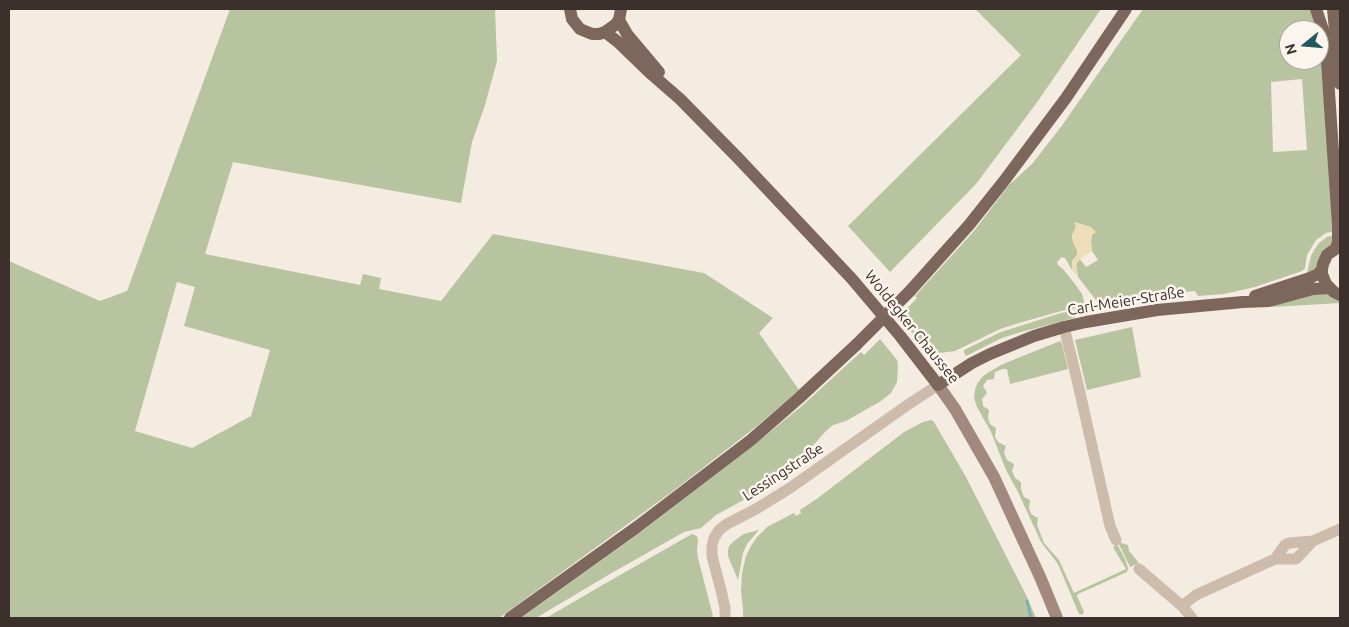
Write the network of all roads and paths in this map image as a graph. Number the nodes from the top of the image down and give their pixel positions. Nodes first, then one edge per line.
1 (570, 9) edge
2 (1126, 9) edge
3 (1316, 9) edge
4 (1333, 9) edge
5 (620, 14) edge
6 (605, 32) junction
7 (1340, 84) edge
8 (680, 99) junction
9 (1338, 247) edge
10 (1322, 270) junction
11 (1329, 288) junction
12 (1340, 295) edge
13 (1243, 302) junction
14 (1064, 327) junction
15 (938, 385) junction
16 (1340, 528) edge
17 (1116, 540) dead end
18 (1314, 541) junction
19 (1274, 559) junction
20 (1139, 569) dead end
21 (1182, 606) junction
22 (510, 618) edge
23 (726, 618) edge
24 (1057, 618) edge
25 (1192, 618) edge

1 - 6 main road
2 - 22 main road, bridge
3 - 9 main road
4 - 7 main road
5 - 6 main road, Woldegker Chaussee
5 - 8 main road, Woldegker Chaussee
6 - 8 main road, Woldegker Chaussee
8 - 15 main road, Woldegker Chaussee
9 - 10 main road
10 - 11 main road
10 - 13 main road, Carl-Meier-Straße
11 - 12 main road
11 - 13 main road, Carl-Meier-Straße
13 - 14 main road, Carl-Meier-Straße
14 - 15 main road, Carl-Meier-Straße
14 - 17 street
15 - 23 street, Lessingstraße
15 - 24 main road, Woldegker Chaussee
16 - 18 street
18 - 19 street
18 - 19 street
19 - 21 street
20 - 21 street
21 - 25 street

